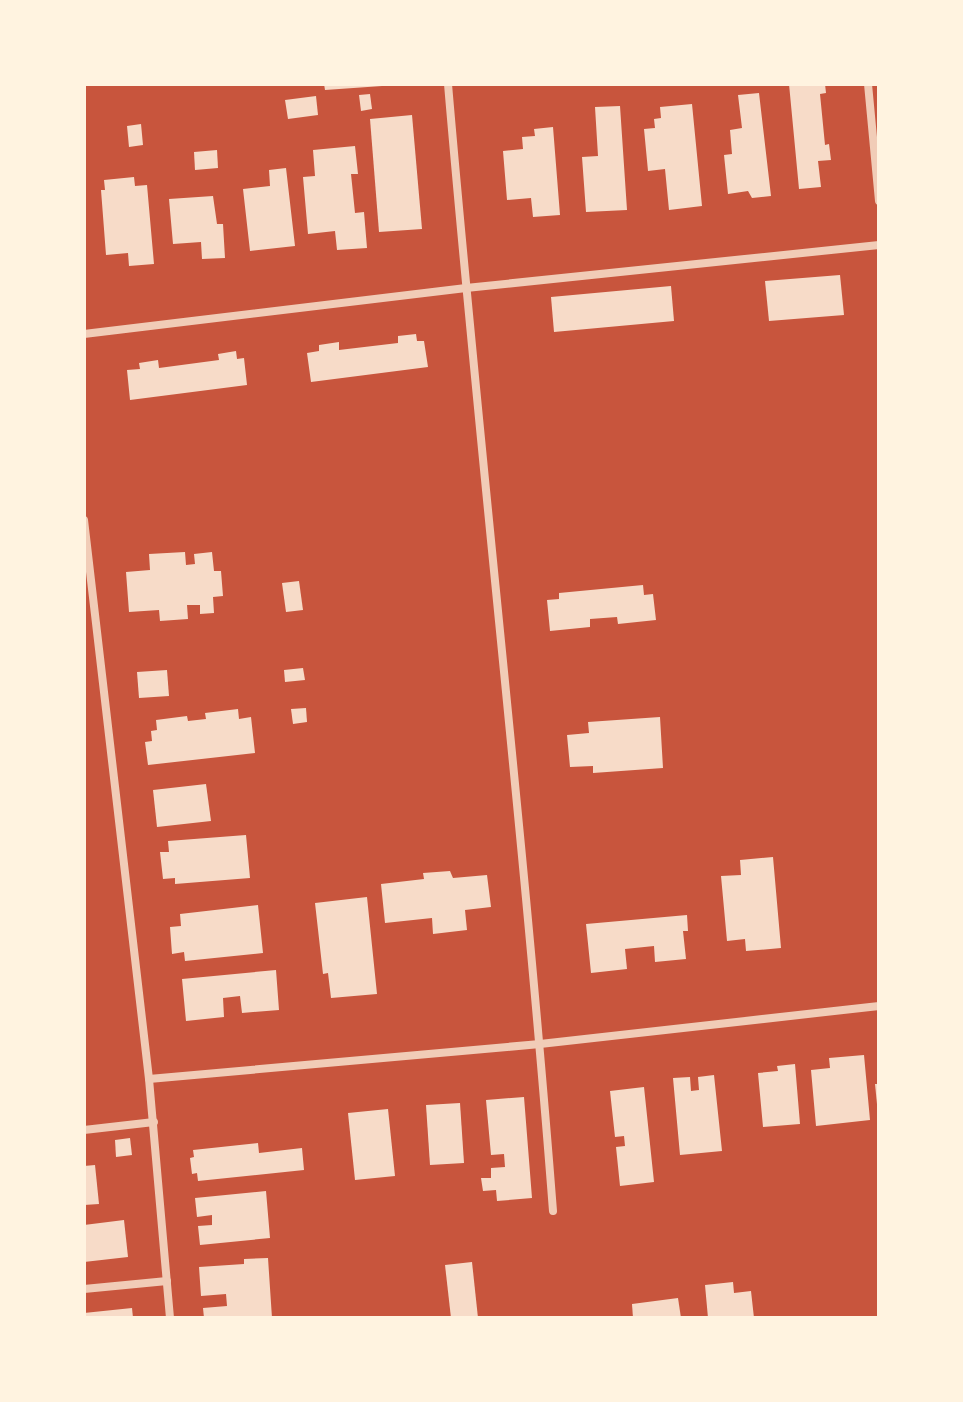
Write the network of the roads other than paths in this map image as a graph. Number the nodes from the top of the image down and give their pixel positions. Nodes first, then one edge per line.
1 (448, 84) edge
2 (868, 84) edge
3 (879, 201) edge
4 (879, 245) edge
5 (466, 288) junction
6 (84, 334) edge
7 (84, 520) edge
8 (879, 1006) edge
9 (540, 1044) junction
10 (149, 1079) junction
11 (154, 1122) junction
12 (84, 1130) edge
13 (553, 1211) dead end
14 (167, 1281) junction
15 (84, 1289) edge
16 (170, 1318) edge

1 - 5 street
2 - 3 street
4 - 5 street
5 - 6 street
5 - 9 street
7 - 10 street
8 - 9 street
9 - 10 street
9 - 13 street
10 - 11 street
11 - 12 street
11 - 14 street
14 - 15 street
14 - 16 street

